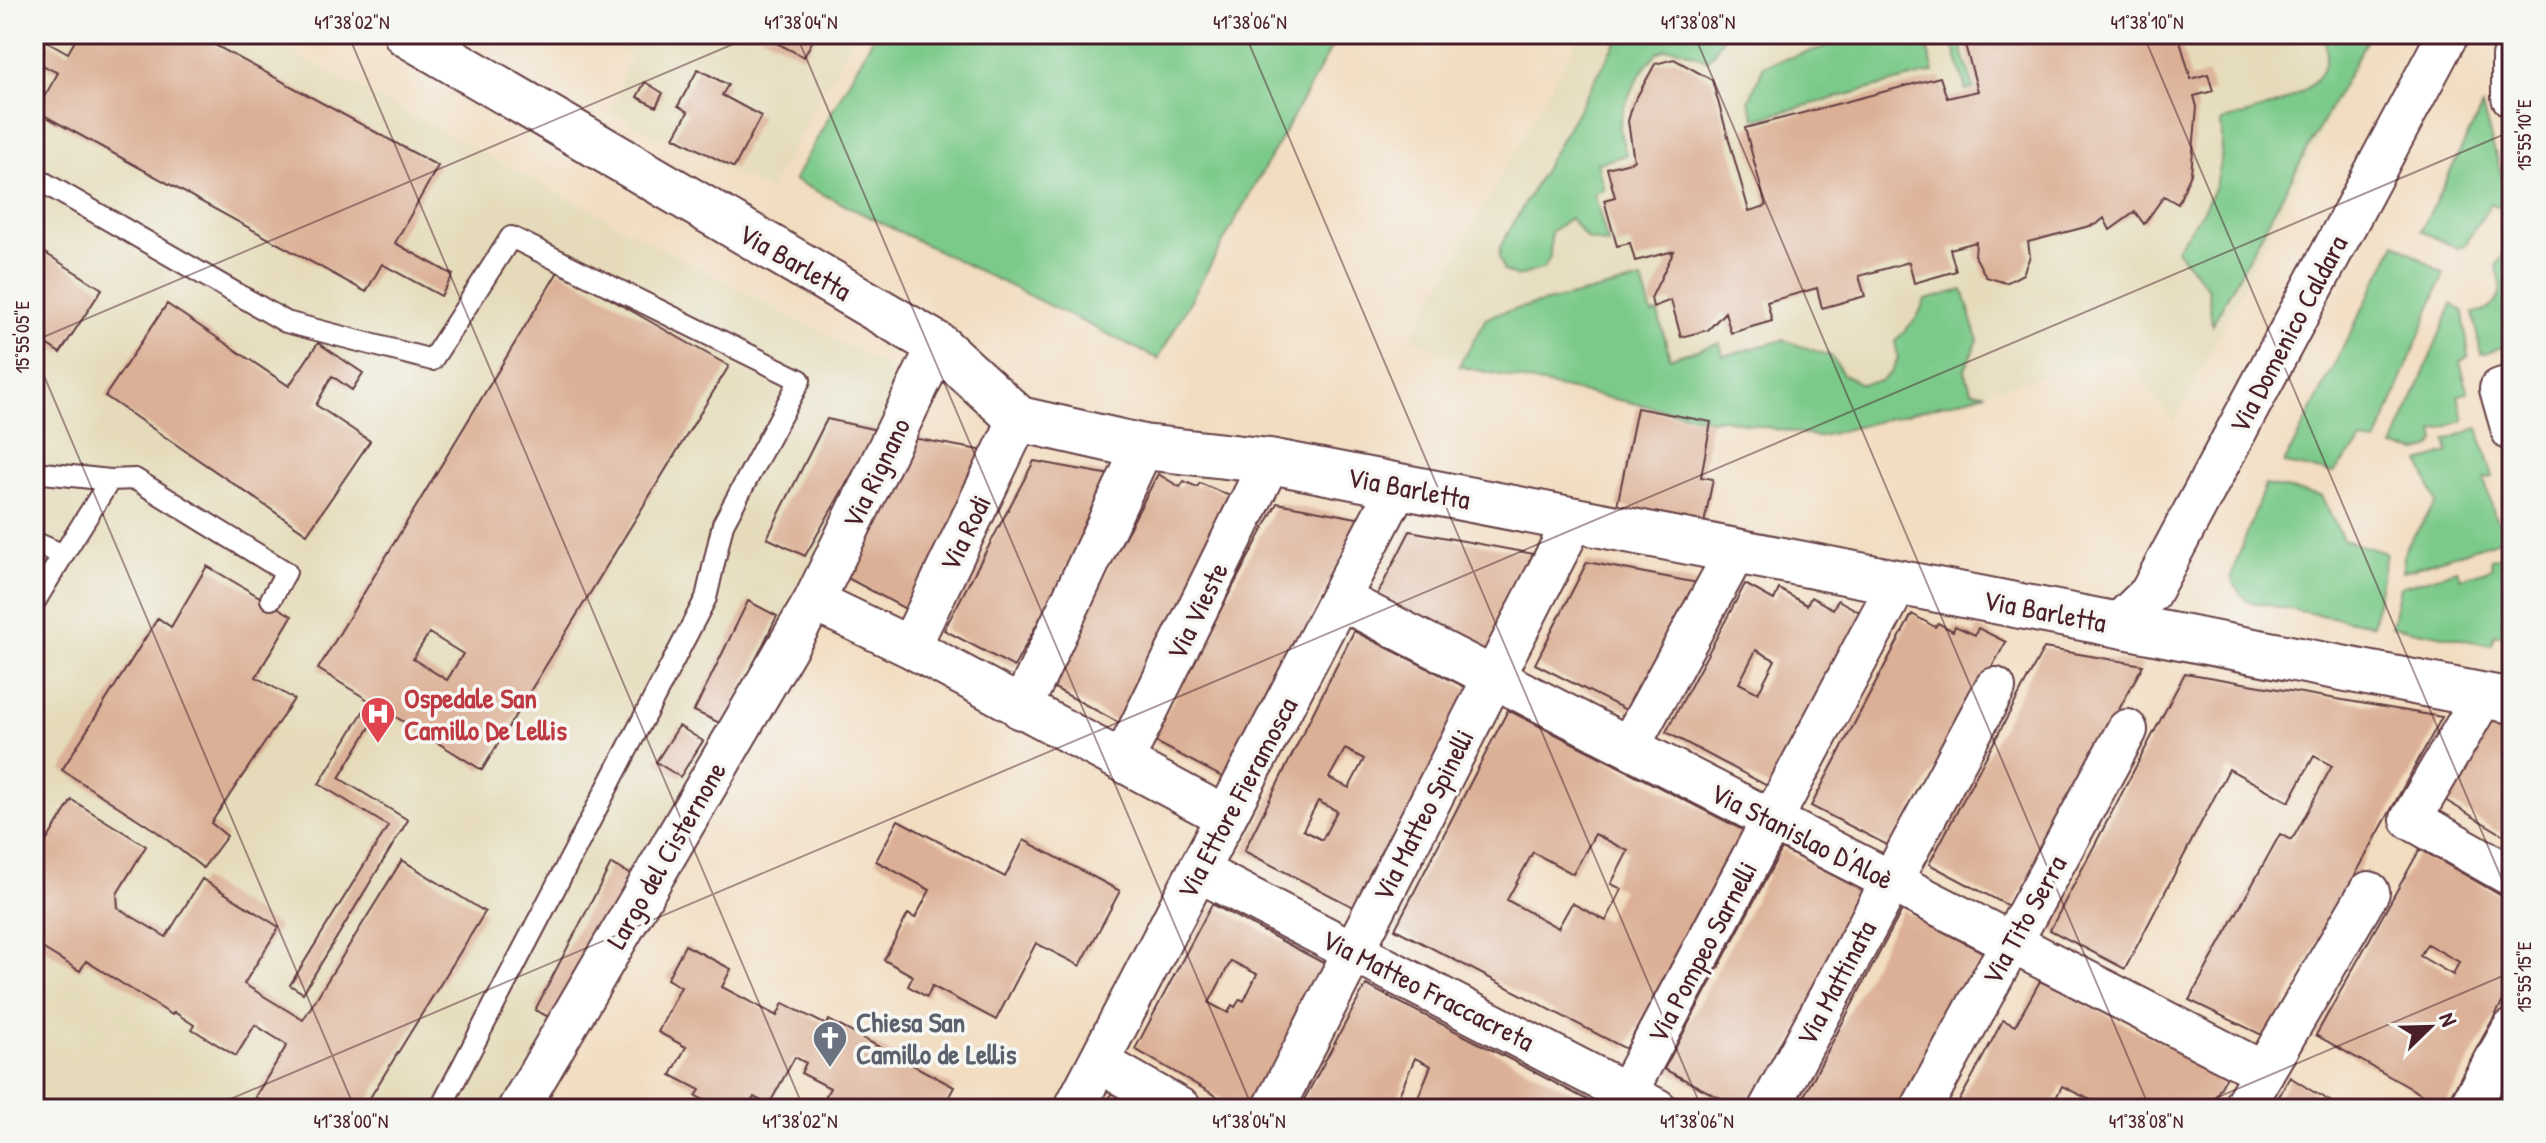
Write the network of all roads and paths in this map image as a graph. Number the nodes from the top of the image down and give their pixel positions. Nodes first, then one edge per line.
1 (406, 34) edge
2 (2448, 34) edge
3 (2512, 57) edge
4 (2512, 97) edge
5 (34, 177) edge
6 (938, 345) junction
7 (2512, 385) edge
8 (1019, 419) junction
9 (2512, 431) edge
10 (1143, 447) junction
11 (1270, 461) junction
12 (34, 472) edge
13 (110, 480) junction
14 (1398, 486) junction
15 (1574, 520) junction
16 (34, 542) edge
17 (1736, 551) junction
18 (63, 555) junction
19 (1898, 583) junction
20 (271, 599) dead end
21 (1340, 599) junction
22 (814, 601) junction
23 (34, 603) edge
24 (2117, 625) junction
25 (910, 647) junction
26 (1493, 677) junction
27 (1995, 688) dead end
28 (2497, 698) edge
29 (1021, 709) junction
30 (2127, 730) dead end
31 (1629, 747) junction
32 (1123, 761) junction
33 (1226, 817) junction
34 (1772, 820) junction
35 (1198, 871) junction
36 (2512, 876) edge
37 (1891, 881) junction
38 (2369, 892) dead end
39 (2012, 943) junction
40 (1354, 951) junction
41 (2512, 1030) edge
42 (1099, 1062) junction
43 (2264, 1072) junction
44 (1634, 1104) edge
45 (440, 1109) edge
46 (518, 1109) edge
47 (1074, 1109) edge
48 (1181, 1109) edge
49 (1273, 1109) edge
50 (1769, 1109) edge
51 (1921, 1109) edge
52 (2242, 1109) edge
53 (2468, 1109) edge

1 - 6 street, Via Barletta
2 - 24 street, Via Domenico Caldara
3 - 4 street
5 - 45 lane
6 - 8 street, Via Barletta
6 - 22 street, Via Rignano
7 - 9 street
8 - 10 street, Via Barletta
8 - 25 street, Via Rodi
10 - 11 street, Via Barletta
10 - 29 street
11 - 14 street, Via Barletta
11 - 32 street, Via Vieste
12 - 13 lane
13 - 18 lane
13 - 20 lane
14 - 15 street, Via Barletta
14 - 21 street, Via Ettore Fieramosca
15 - 17 street, Via Barletta
15 - 26 street, Via Matteo Spinelli
16 - 18 lane
17 - 19 street, Via Barletta
17 - 31 street
18 - 23 lane
19 - 24 street, Via Barletta
19 - 34 street, Via Pompeo Sarnelli
21 - 26 street, Via Stanislao D'Aloè
21 - 33 street, Via Ettore Fieramosca
22 - 25 street
22 - 46 street, Largo del Cisternone
24 - 28 street, Via Barletta
25 - 29 street
26 - 31 street, Via Stanislao D'Aloè
26 - 40 street, Via Matteo Spinelli
27 - 37 street, Via Mattinata
28 - 36 street
29 - 32 street
30 - 39 street, Via Tito Serra
31 - 34 street, Via Stanislao D'Aloè
32 - 33 street
33 - 35 street, Via Ettore Fieramosca
34 - 37 street, Via Stanislao D'Aloè
34 - 44 street, Via Pompeo Sarnelli
35 - 40 street, Via Matteo Fraccacreta
35 - 42 street, Via Ettore Fieramosca
37 - 39 street, Via Stanislao D'Aloè
37 - 50 street, Via Mattinata
38 - 43 street
39 - 43 street, Via Stanislao D'Aloè
39 - 51 street, Via Tito Serra
40 - 44 street, Via Matteo Fraccacreta
40 - 49 street, Via Matteo Spinelli
41 - 53 street
42 - 47 street, Via Ettore Fieramosca
42 - 48 street
43 - 52 street

